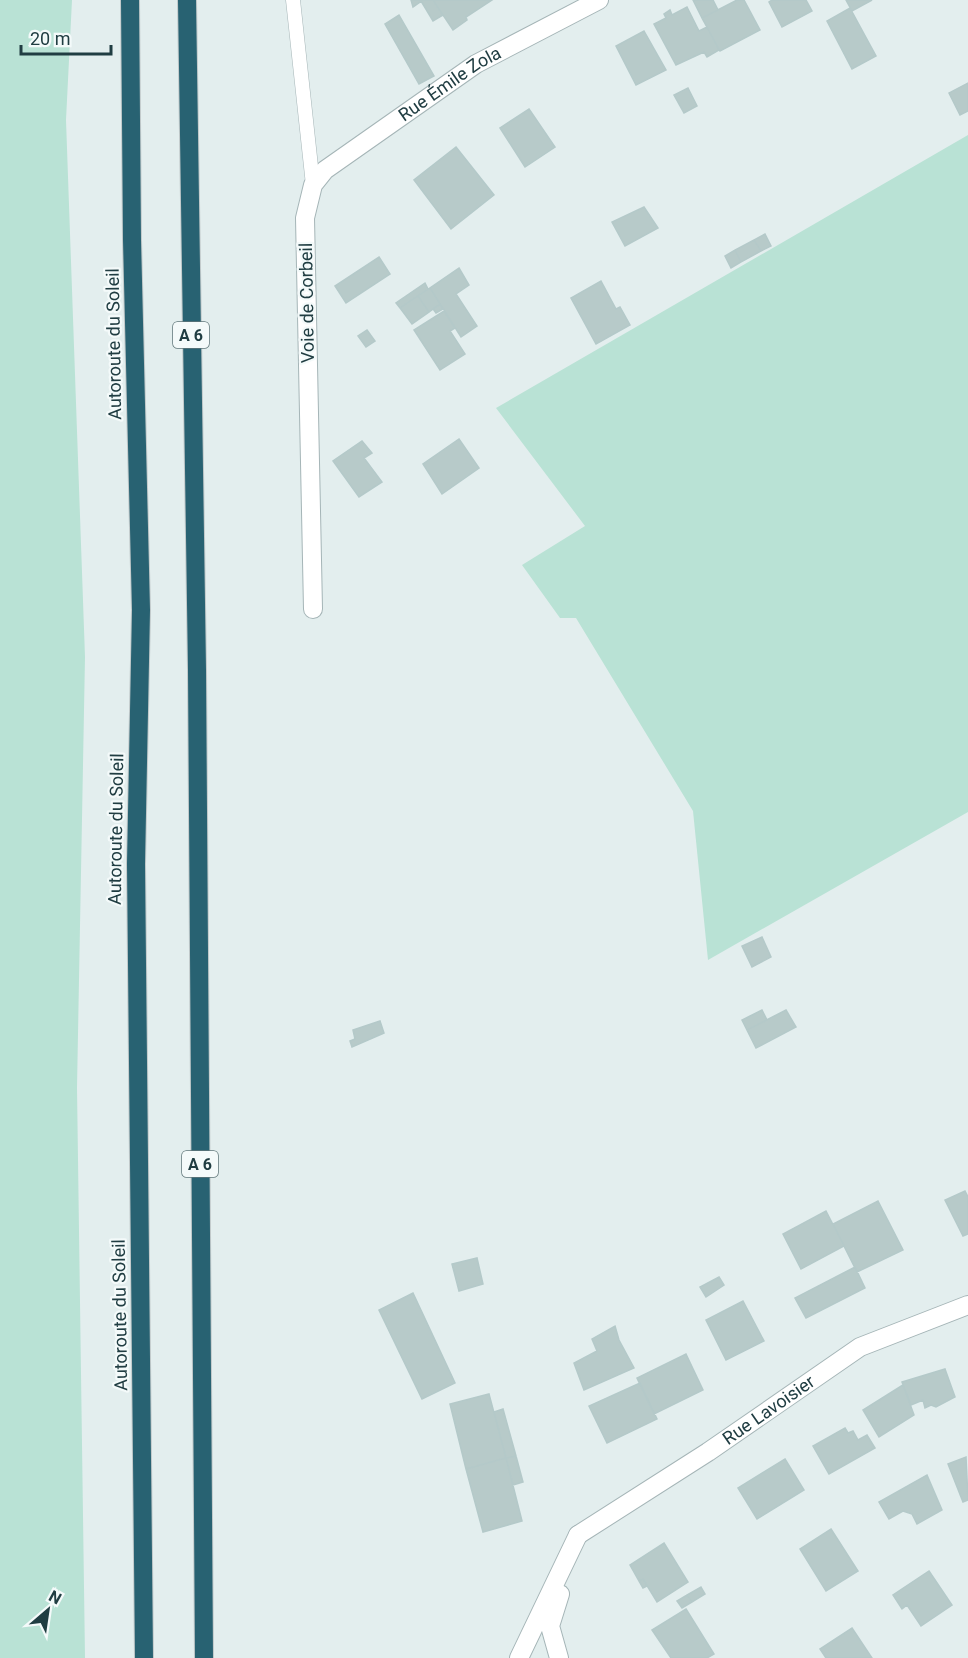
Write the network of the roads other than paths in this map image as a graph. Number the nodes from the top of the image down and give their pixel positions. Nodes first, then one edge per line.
1 (130, 0) edge
2 (187, 0) edge
3 (293, 0) edge
4 (599, 0) edge
5 (313, 186) junction
6 (313, 609) dead end
7 (968, 1305) edge
8 (578, 1535) junction
9 (144, 1658) edge
10 (204, 1658) edge
11 (519, 1658) edge
12 (559, 1658) edge

1 - 9 highway, Autoroute du Soleil
2 - 10 highway, A 6
3 - 5 lane, Voie de Corbeil
4 - 5 street, Rue Émile Zola
5 - 6 street, Voie de Corbeil
7 - 8 street, Rue Lavoisier
8 - 11 street
8 - 12 street

